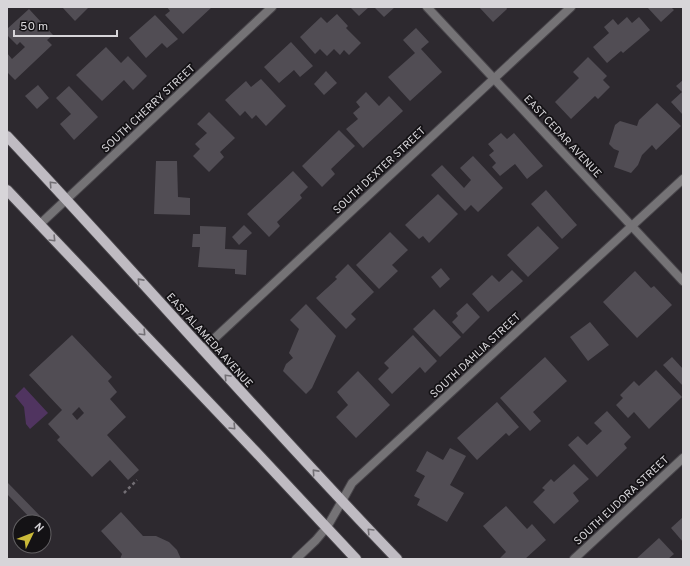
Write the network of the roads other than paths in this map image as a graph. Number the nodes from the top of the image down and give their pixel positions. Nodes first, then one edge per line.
1 (272, 7) edge
2 (427, 7) edge
3 (571, 7) edge
4 (494, 78) junction
5 (7, 136) edge
6 (683, 179) edge
7 (7, 190) edge
8 (66, 199) junction
9 (39, 224) junction
10 (632, 226) junction
11 (683, 281) edge
12 (202, 350) junction
13 (683, 458) edge
14 (342, 501) junction
15 (326, 527) junction
16 (296, 559) edge
17 (356, 559) edge
18 (397, 559) edge
19 (574, 559) edge

1 - 8 street, SOUTH CHERRY STREET
2 - 4 street, EAST CEDAR AVENUE
3 - 4 street, SOUTH DEXTER STREET
4 - 10 street, EAST CEDAR AVENUE
4 - 12 street, SOUTH DEXTER STREET
8 -> 5 main road, EAST ALAMEDA AVENUE
6 - 10 street, SOUTH DAHLIA STREET
7 - 9 main road
8 - 9 street, SOUTH CHERRY STREET
12 -> 8 main road, EAST ALAMEDA AVENUE
9 -> 15 main road
10 - 11 street, EAST CEDAR AVENUE
10 - 14 street, SOUTH DAHLIA STREET
14 -> 12 main road, EAST ALAMEDA AVENUE
13 - 19 street, SOUTH EUDORA STREET
14 - 15 street, SOUTH DAHLIA STREET
18 -> 14 main road, EAST ALAMEDA AVENUE
15 - 16 street, SOUTH DAHLIA STREET
15 - 17 main road

